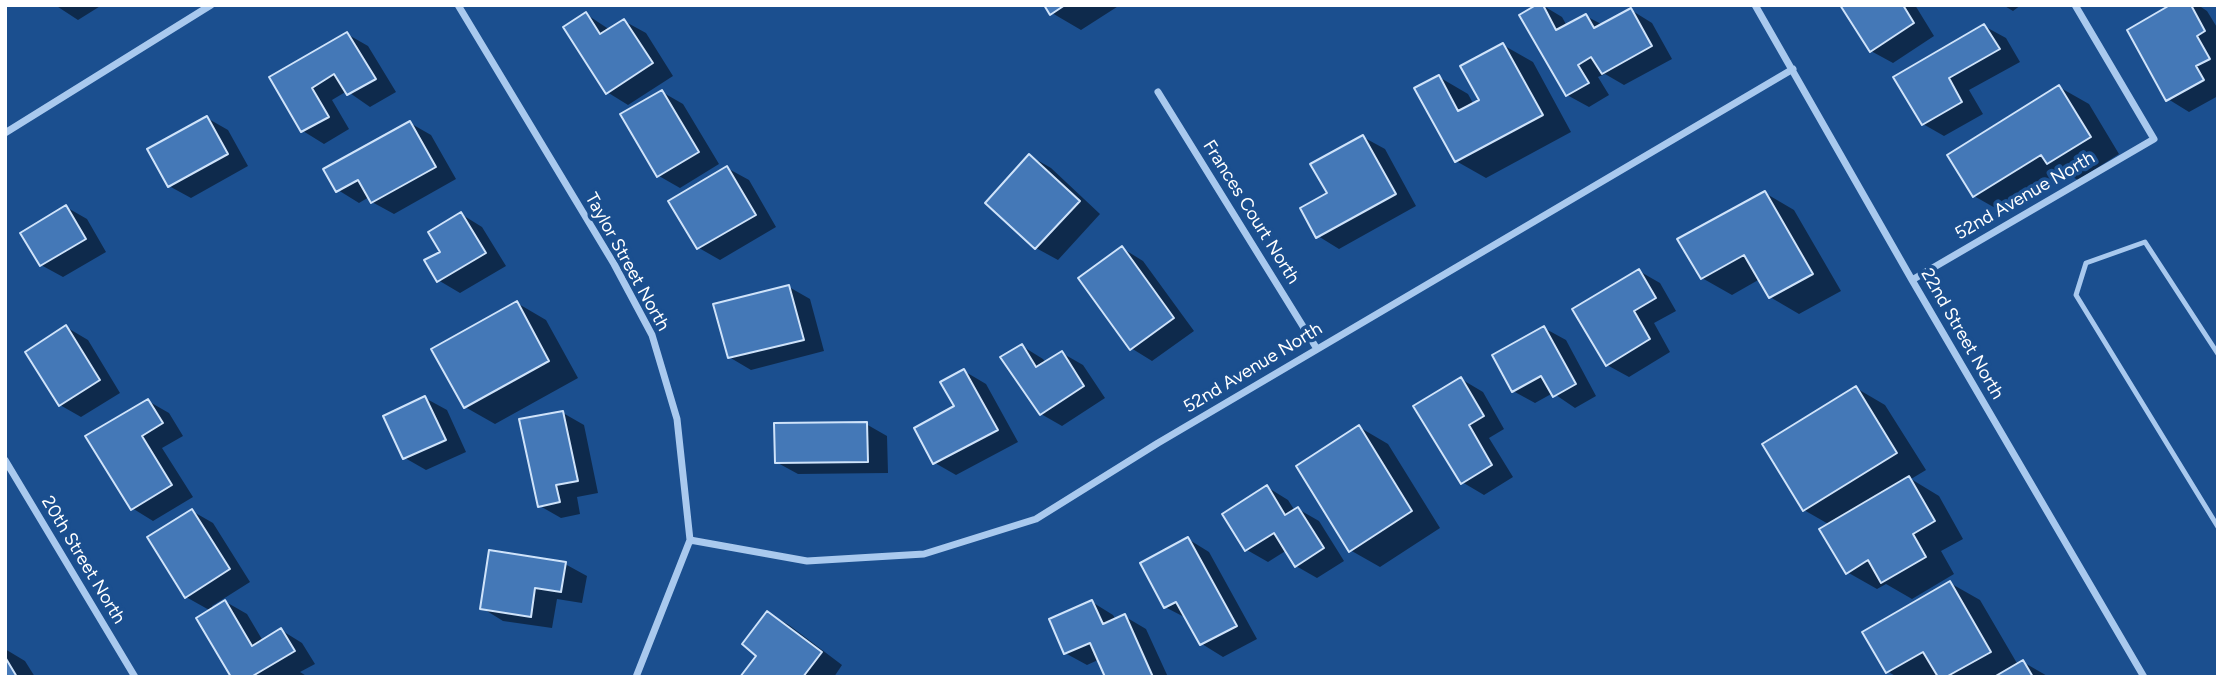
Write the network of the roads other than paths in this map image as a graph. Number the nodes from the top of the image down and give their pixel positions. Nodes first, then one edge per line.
1 (211, 5) edge
2 (458, 5) edge
3 (1755, 5) edge
4 (2075, 5) edge
5 (1793, 69) junction
6 (1158, 92) dead end
7 (5, 132) edge
8 (1912, 280) junction
9 (1317, 349) junction
10 (2218, 354) edge
11 (5, 460) edge
12 (2218, 527) edge
13 (690, 540) junction
14 (135, 677) edge
15 (636, 677) edge
16 (2144, 677) edge

1 - 7 street
2 - 13 street, Taylor Street North
3 - 5 street, 22nd Street North
4 - 8 street, 52nd Avenue North
5 - 8 street, 22nd Street North
5 - 9 street, 52nd Avenue North
6 - 9 street, Frances Court North
8 - 16 street, 22nd Street North
9 - 13 street, 52nd Avenue North
10 - 12 lane
11 - 14 street, 20th Street North
13 - 15 street, Taylor Street North

